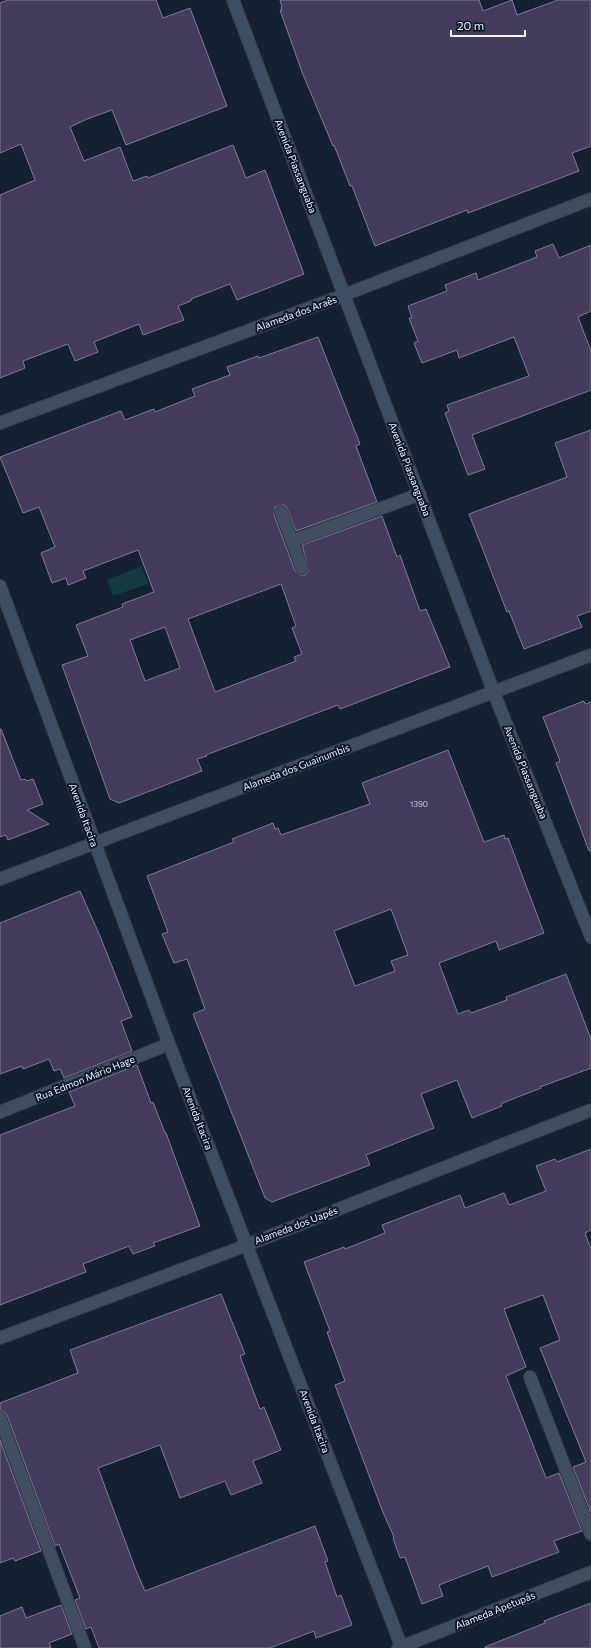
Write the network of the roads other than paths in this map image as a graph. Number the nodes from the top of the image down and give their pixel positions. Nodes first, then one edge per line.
1 (233, 0) edge
2 (591, 199) edge
3 (344, 295) junction
4 (0, 423) edge
5 (420, 494) junction
6 (281, 512) dead end
7 (292, 541) junction
8 (302, 568) dead end
9 (0, 586) edge
10 (591, 656) edge
11 (494, 693) junction
12 (94, 843) junction
13 (0, 879) edge
14 (591, 937) edge
15 (169, 1044) junction
16 (591, 1110) edge
17 (0, 1112) edge
18 (247, 1245) junction
19 (0, 1338) edge
20 (530, 1377) dead end
21 (0, 1418) edge
22 (591, 1534) edge
23 (591, 1572) edge
24 (85, 1648) edge
25 (401, 1648) edge

1 - 3 street, Avenida Piassanguaba
2 - 3 street, Alameda dos Araês
3 - 4 street, Alameda dos Araês
3 - 5 street, Avenida Piassanguaba
5 - 7 street
5 - 11 street, Avenida Piassanguaba
6 - 7 street
7 - 8 street
9 - 12 street, Avenida Itacira
10 - 11 street, Alameda dos Guainumbis
11 - 12 street, Alameda dos Guainumbis
11 - 14 street, Avenida Piassanguaba
12 - 13 street, Alameda dos Guainumbis
12 - 15 street, Avenida Itacira
15 - 17 street, Rua Edmon Mário Hage
15 - 18 street, Avenida Itacira
16 - 18 street, Alameda dos Uapés
18 - 19 street, Alameda dos Uapés
18 - 25 street, Avenida Itacira
20 - 22 street
21 - 24 street
23 - 25 street, Alameda Apetupás

